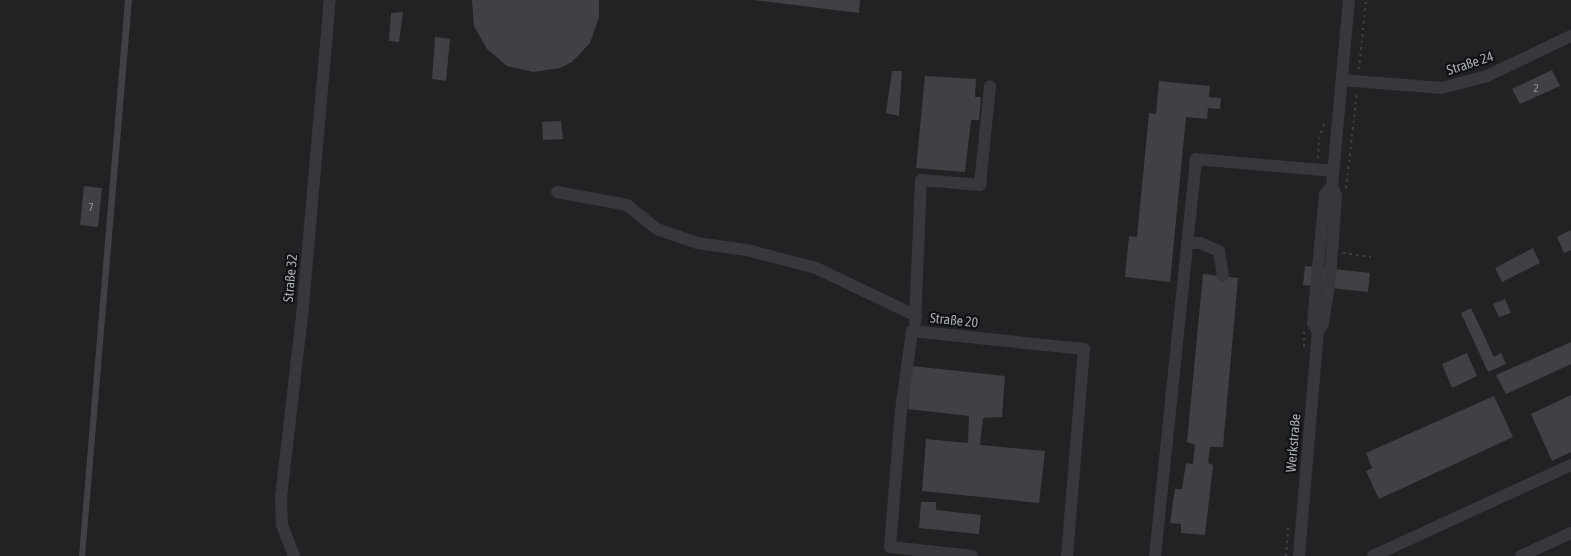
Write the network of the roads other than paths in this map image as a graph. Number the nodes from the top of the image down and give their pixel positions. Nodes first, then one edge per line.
1 (330, 0) edge
2 (1349, 0) edge
3 (1571, 36) edge
4 (1342, 80) junction
5 (990, 87) dead end
6 (1333, 171) junction
7 (557, 192) dead end
8 (1186, 243) junction
9 (1223, 276) dead end
10 (916, 316) junction
11 (912, 331) junction
12 (1571, 465) edge
13 (1571, 533) edge
14 (294, 556) edge
15 (972, 556) edge
16 (1067, 556) edge
17 (1155, 556) edge
18 (1299, 556) edge
19 (1372, 556) edge
20 (1521, 556) edge

1 - 14 street, Straße 32
2 - 4 street, Werkstraße
3 - 4 street, Straße 24
4 - 6 street, Werkstraße
5 - 10 street
6 - 8 street
6 - 18 street, Werkstraße
7 - 10 street
8 - 9 street
8 - 17 street
10 - 11 street
11 - 15 street, Straße 20
11 - 16 street, Straße 20
12 - 19 street
13 - 20 street

